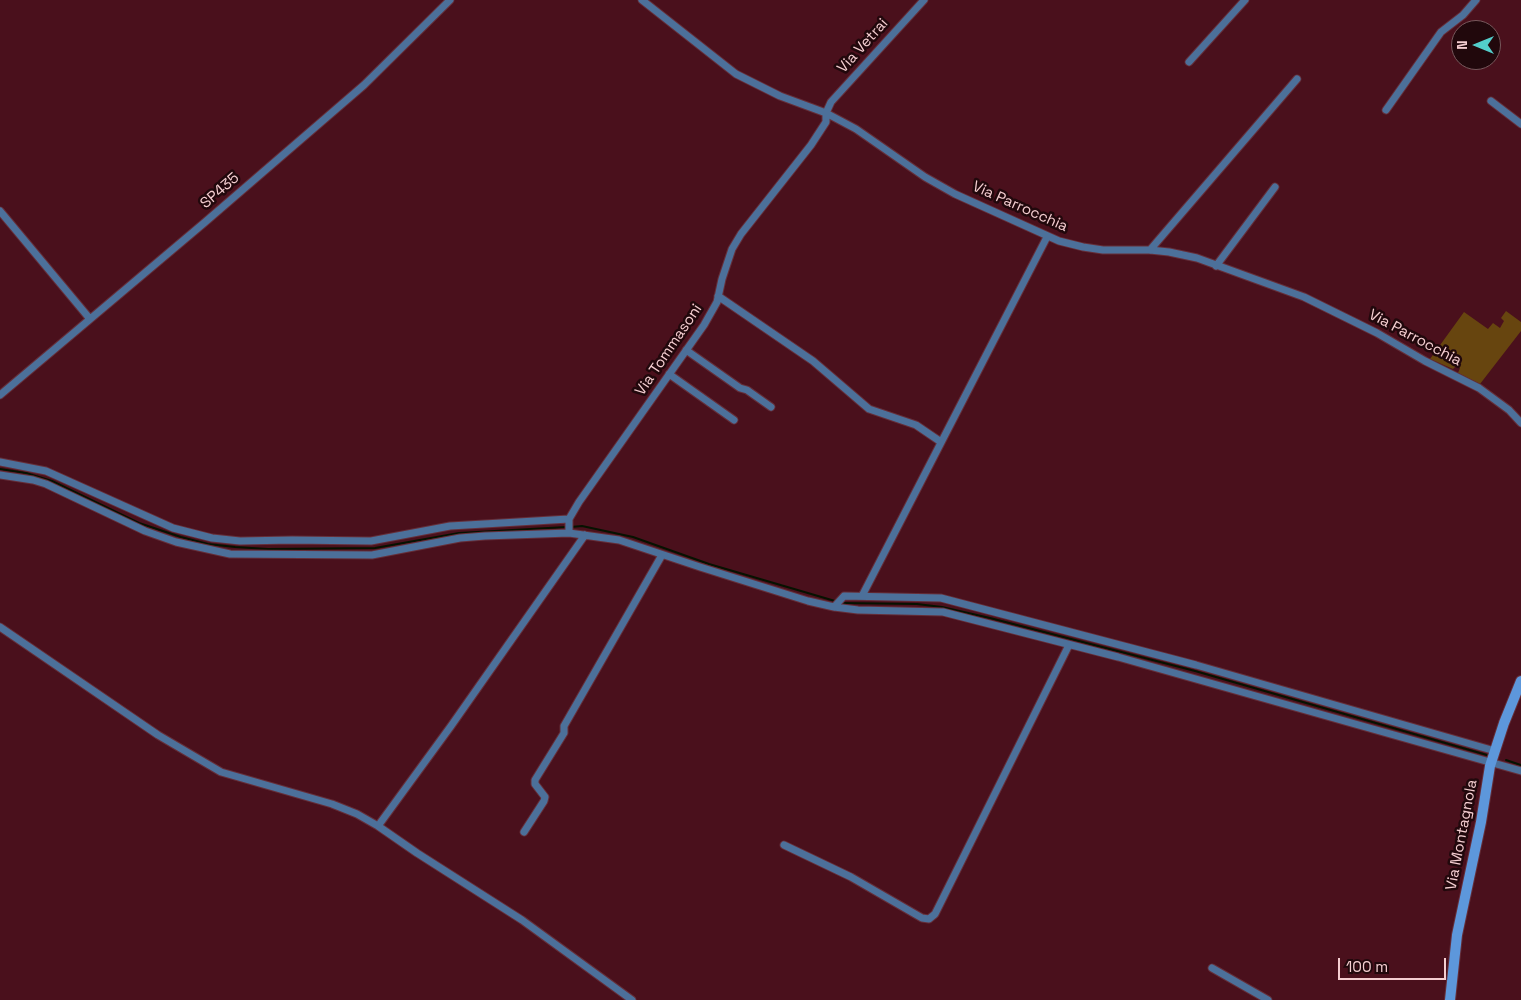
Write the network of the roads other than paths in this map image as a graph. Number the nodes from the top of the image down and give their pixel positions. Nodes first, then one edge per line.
1 (450, 0) edge
2 (642, 0) edge
3 (924, 0) edge
4 (1245, 0) edge
5 (1476, 0) edge
6 (1189, 62) dead end
7 (1297, 79) dead end
8 (1491, 102) dead end
9 (1386, 110) dead end
10 (826, 113) junction
11 (1521, 124) edge
12 (1275, 187) dead end
13 (0, 211) edge
14 (1047, 236) junction
15 (1150, 250) junction
16 (1216, 266) junction
17 (718, 296) junction
18 (90, 319) junction
19 (686, 350) junction
20 (669, 374) junction
21 (0, 396) edge
22 (771, 407) dead end
23 (734, 420) dead end
24 (1521, 423) edge
25 (942, 442) junction
26 (0, 462) edge
27 (0, 475) edge
28 (569, 520) junction
29 (569, 532) junction
30 (586, 535) junction
31 (249, 543) junction
32 (249, 554) junction
33 (662, 555) junction
34 (862, 596) junction
35 (837, 604) junction
36 (0, 627) edge
37 (1069, 645) junction
38 (1521, 681) edge
39 (1495, 751) junction
40 (1492, 762) junction
41 (1521, 771) edge
42 (378, 826) junction
43 (524, 832) dead end
44 (784, 845) dead end
45 (1212, 968) dead end
46 (632, 1000) edge
47 (1268, 1000) edge
48 (1450, 1000) edge

1 - 18 street, SP435
2 - 10 street, Via Parrocchia
3 - 10 street, Via Vetrai
4 - 6 street
5 - 9 street
7 - 15 street
8 - 11 street
10 - 14 street, Via Parrocchia
10 - 17 street, Via Tommasoni
12 - 16 street
13 - 18 street
14 - 15 street, Via Parrocchia
14 - 25 street
15 - 16 street, Via Parrocchia
16 - 24 street, Via Parrocchia
17 - 19 street, Via Tommasoni
17 - 25 street
18 - 21 street, SP435
19 - 20 street, Via Tommasoni
19 - 22 street
20 - 23 street
20 - 28 street, Via Tommasoni
25 - 34 street
26 - 31 street
27 - 32 street
28 - 29 street
28 - 31 street
29 - 30 street
29 - 32 street
30 - 33 street
30 - 42 street
31 - 32 street
33 - 35 street
33 - 43 street
34 - 35 street
34 - 39 street
35 - 37 street
36 - 42 street
37 - 40 street
37 - 44 street
38 - 39 street, Via Montagnola
39 - 40 street, Via Montagnola
40 - 41 street
40 - 48 street, Via Montagnola
42 - 46 street
45 - 47 street

